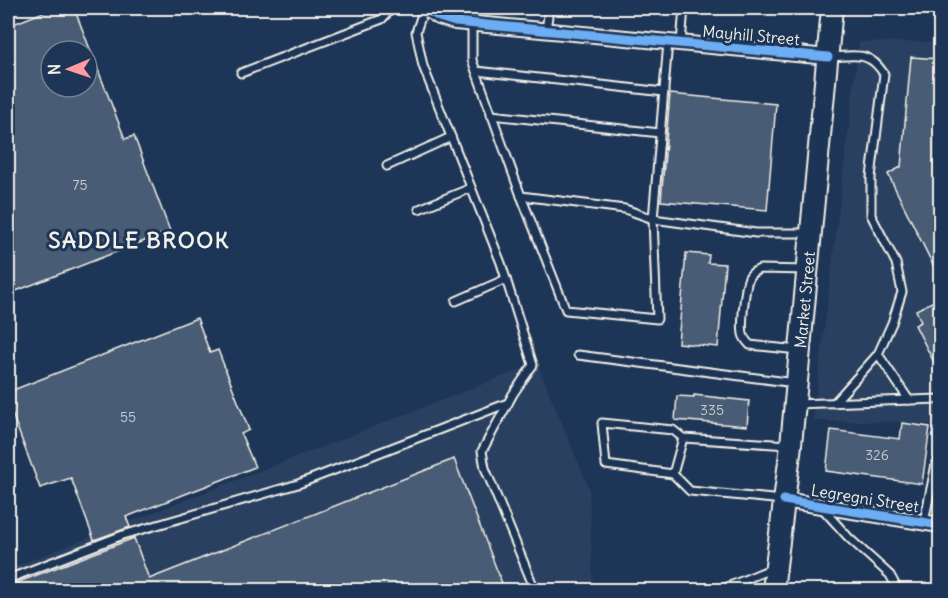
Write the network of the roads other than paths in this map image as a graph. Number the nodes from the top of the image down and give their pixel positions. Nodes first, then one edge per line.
1 (392, 8) edge
2 (424, 8) edge
3 (549, 8) edge
4 (684, 8) edge
5 (832, 8) edge
6 (472, 24) junction
7 (546, 31) junction
8 (675, 43) junction
9 (828, 57) junction
10 (476, 71) junction
11 (241, 73) dead end
12 (664, 92) junction
13 (491, 115) junction
14 (660, 133) junction
15 (451, 137) junction
16 (387, 166) dead end
17 (471, 188) junction
18 (521, 196) junction
19 (419, 208) dead end
20 (653, 219) junction
21 (810, 233) junction
22 (807, 270) junction
23 (506, 279) junction
24 (456, 301) dead end
25 (799, 350) junction
26 (878, 354) junction
27 (578, 355) dead end
28 (795, 382) junction
29 (940, 399) edge
30 (909, 400) junction
31 (834, 403) junction
32 (508, 404) junction
33 (793, 404) junction
34 (683, 438) junction
35 (790, 445) junction
36 (940, 457) edge
37 (674, 474) junction
38 (784, 500) junction
39 (820, 506) junction
40 (924, 522) junction
41 (940, 525) edge
42 (775, 567) junction
43 (8, 579) edge
44 (535, 591) edge
45 (720, 591) edge
46 (773, 591) edge
47 (898, 591) edge

1 - 11 lane
2 - 6 street, Mayhill Street
2 - 15 lane
3 - 7 lane
4 - 8 lane
5 - 9 main road, Market Street
6 - 7 street, Mayhill Street
6 - 10 lane
7 - 8 street, Mayhill Street
8 - 9 street, Mayhill Street
8 - 12 lane
9 - 21 main road, Market Street
9 - 26 lane
10 - 12 lane
10 - 13 lane
12 - 14 lane
13 - 14 lane
13 - 18 lane
14 - 20 lane
15 - 16 lane
15 - 17 lane
17 - 19 lane
17 - 23 lane
18 - 20 lane
18 - 20 lane
20 - 21 lane
21 - 22 main road, Market Street
22 - 25 main road, Market Street
22 - 25 lane
23 - 24 lane
23 - 32 lane
25 - 28 main road, Market Street
26 - 30 lane
26 - 31 lane
27 - 28 lane
28 - 33 main road, Market Street
29 - 30 lane
30 - 31 lane
31 - 33 lane
32 - 43 lane
32 - 44 lane
33 - 35 main road, Market Street
34 - 35 lane
34 - 37 lane
34 - 37 lane
35 - 38 main road, Market Street
36 - 40 lane
37 - 38 lane
38 - 39 street, Legregni Street
38 - 42 main road, Market Street
39 - 40 street, Legregni Street
39 - 47 lane
40 - 41 street, Legregni Street
42 - 45 lane
42 - 46 main road, Market Street

